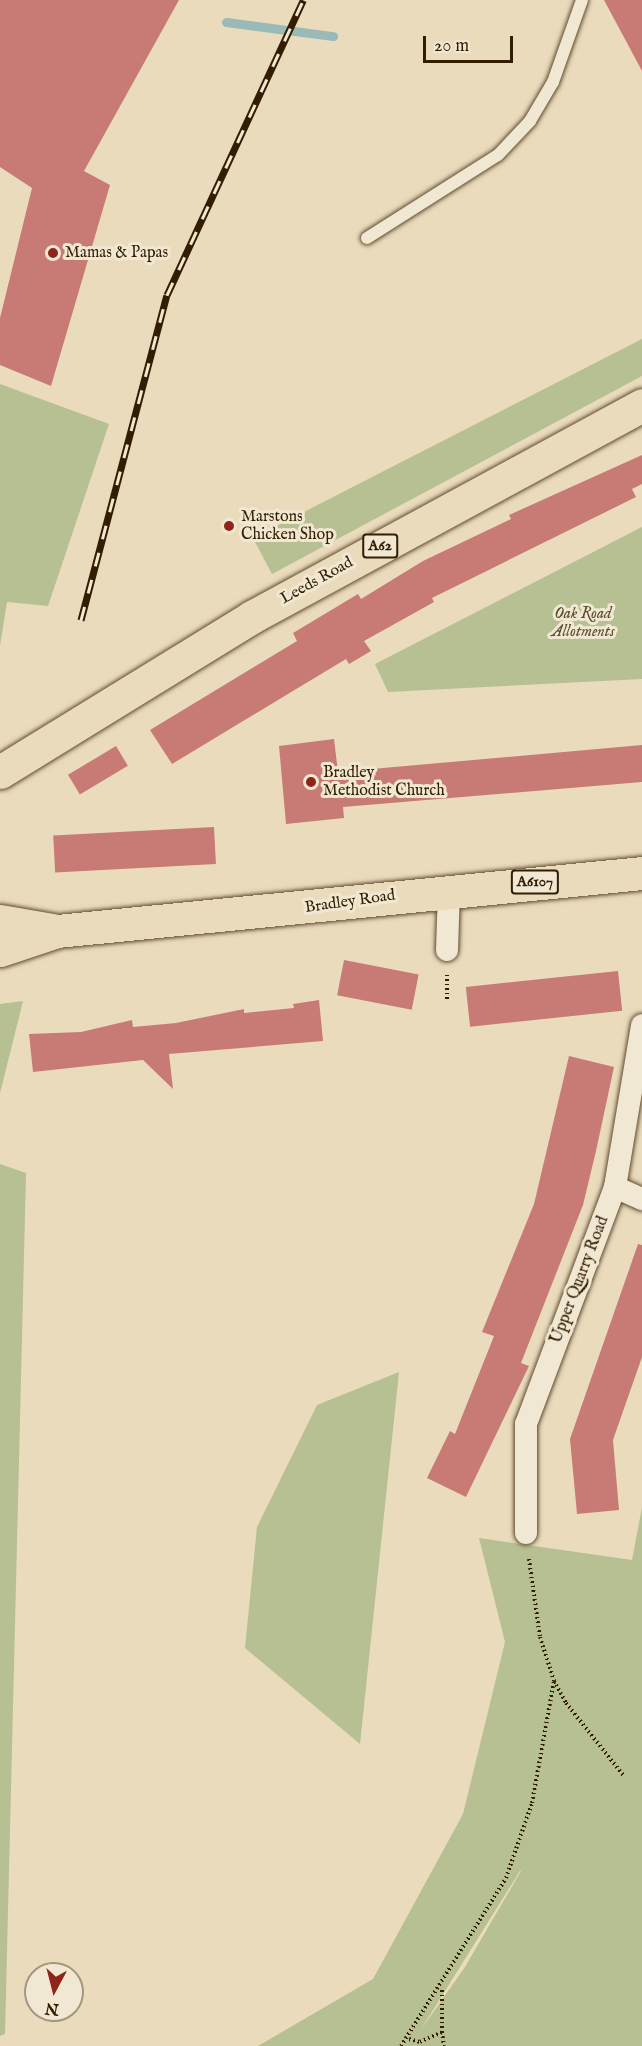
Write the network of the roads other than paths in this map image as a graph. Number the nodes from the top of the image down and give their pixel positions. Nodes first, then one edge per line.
1 (582, 0) edge
2 (367, 238) dead end
3 (642, 405) edge
4 (0, 772) edge
5 (642, 873) edge
6 (449, 890) junction
7 (1, 942) edge
8 (447, 950) dead end
9 (642, 1025) edge
10 (615, 1187) junction
11 (642, 1199) edge
12 (526, 1533) road end

1 - 2 lane
3 - 4 main road, Leeds Road / A62
5 - 6 main road, Bradley Road / A6107
6 - 7 main road, Bradley Road / A6107
6 - 8 street
9 - 10 street, Upper Quarry Road
10 - 11 street
10 - 12 street, Upper Quarry Road

